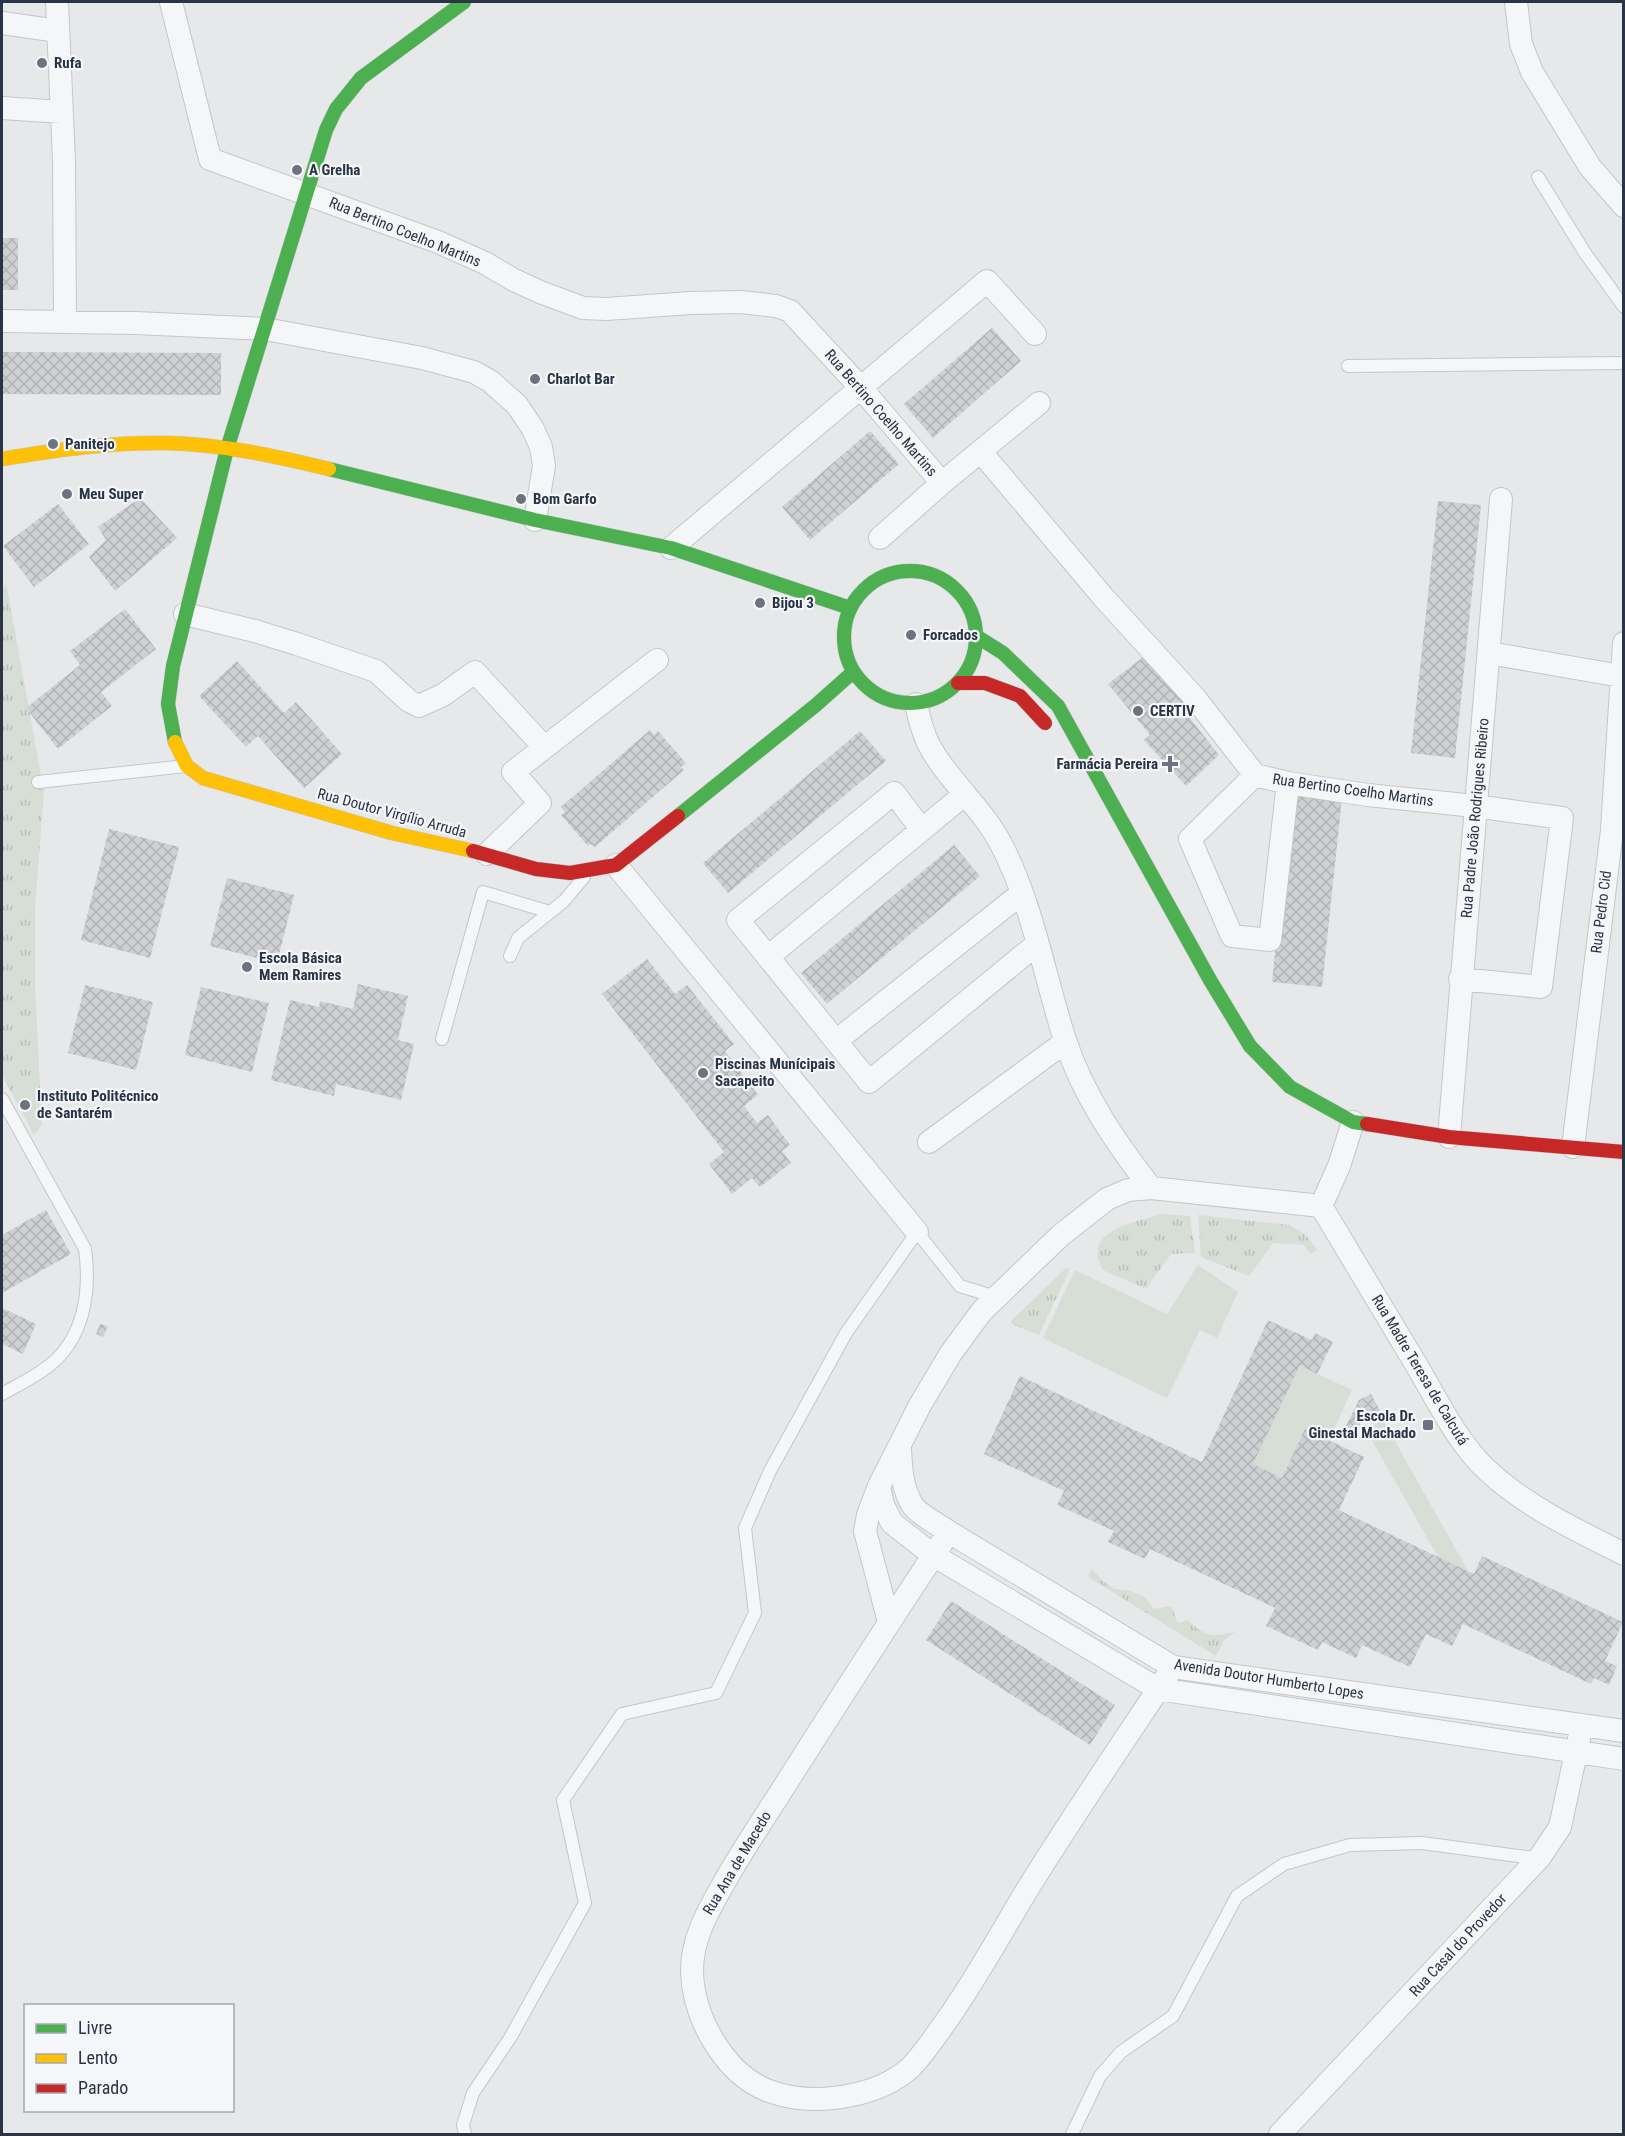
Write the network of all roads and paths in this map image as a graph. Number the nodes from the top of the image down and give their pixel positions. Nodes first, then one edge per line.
1 (57, 2) edge
2 (171, 2) edge
3 (464, 2) edge
4 (1516, 2) edge
5 (2, 23) edge
6 (58, 31) junction
7 (2, 108) edge
8 (62, 112) junction
9 (1538, 177) dead end
10 (307, 193) junction
11 (1623, 206) edge
12 (1623, 307) edge
13 (2, 321) edge
14 (65, 321) junction
15 (266, 329) junction
16 (1035, 334) dead end
17 (1623, 363) edge
18 (1348, 366) dead end
19 (861, 388) junction
20 (1039, 403) dead end
21 (227, 449) junction
22 (981, 452) junction
23 (2, 459) edge
24 (942, 483) junction
25 (1501, 500) dead end
26 (535, 520) junction
27 (880, 538) dead end
28 (671, 548) junction
29 (850, 608) junction
30 (185, 615) junction
31 (976, 636) junction
32 (1623, 643) edge
33 (1489, 652) junction
34 (657, 660) dead end
35 (853, 672) junction
36 (1621, 676) junction
37 (958, 683) junction
38 (916, 704) junction
39 (544, 747) junction
40 (187, 766) junction
41 (1091, 768) junction
42 (1255, 775) junction
43 (38, 782) dead end
44 (1288, 783) junction
45 (965, 794) junction
46 (1475, 806) junction
47 (922, 830) junction
48 (487, 854) junction
49 (616, 865) junction
50 (590, 870) junction
51 (1022, 893) junction
52 (550, 912) junction
53 (1037, 944) junction
54 (510, 956) dead end
55 (768, 957) junction
56 (1460, 979) junction
57 (442, 1039) dead end
58 (836, 1041) junction
59 (1065, 1042) junction
60 (2, 1099) edge
61 (1353, 1122) junction
62 (1449, 1137) junction
63 (929, 1142) dead end
64 (1573, 1147) junction
65 (1623, 1152) edge
66 (1151, 1188) junction
67 (1321, 1206) junction
68 (917, 1232) junction
69 (996, 1297) junction
70 (2, 1394) edge
71 (900, 1449) junction
72 (879, 1486) junction
73 (949, 1532) junction
74 (1623, 1554) edge
75 (933, 1555) junction
76 (889, 1622) junction
77 (1173, 1667) junction
78 (1158, 1689) junction
79 (1582, 1726) junction
80 (1623, 1731) edge
81 (1577, 1752) junction
82 (1623, 1759) edge
83 (1540, 1857) junction
84 (465, 2134) edge
85 (1072, 2134) edge
86 (1280, 2134) edge

1 - 6 street
2 - 10 street, Rua Bertino Coelho Martins
3 - 10 main road
4 - 11 street
5 - 6 street
6 - 8 street
7 - 8 street
8 - 14 street
9 - 12 lane
10 - 15 main road
10 - 19 street, Rua Bertino Coelho Martins
13 - 14 street
14 - 15 street
15 - 21 main road
15 - 26 street
16 - 19 street
17 - 18 lane
19 - 24 street, Rua Bertino Coelho Martins
19 - 28 street
20 - 22 street
21 - 23 main road
21 - 26 main road
21 - 30 main road
22 - 24 street, Rua Bertino Coelho Martins
22 - 42 street, Rua Bertino Coelho Martins
24 - 27 street
25 - 33 street, Rua Padre João Rodrigues Ribeiro
26 - 28 main road
28 - 29 main road
29 - 31 main road
29 - 35 main road
30 - 39 street
30 - 40 main road
31 - 37 main road
31 - 41 main road
32 - 36 street, Rua Pedro Cid
33 - 36 street
33 - 46 street, Rua Padre João Rodrigues Ribeiro
34 - 39 street
35 - 38 main road
35 - 49 main road, Rua Doutor Virgílio Arruda
36 - 64 street, Rua Pedro Cid
37 - 38 main road
37 - 41 main road
38 - 45 street
39 - 48 street
40 - 43 lane
40 - 48 main road, Rua Doutor Virgílio Arruda
41 - 61 main road
42 - 44 street, Rua Bertino Coelho Martins
42 - 44 street
44 - 46 street, Rua Bertino Coelho Martins
45 - 47 street
45 - 51 street
46 - 56 street, Rua Padre João Rodrigues Ribeiro
46 - 56 street, Rua Bertino Coelho Martins
47 - 55 street
47 - 55 street
48 - 50 main road, Rua Doutor Virgílio Arruda
49 - 50 main road, Rua Doutor Virgílio Arruda
49 - 68 street
50 - 52 lane
51 - 53 street
51 - 58 street
52 - 54 lane
52 - 57 lane
53 - 58 street
53 - 59 street
55 - 58 street
56 - 62 street, Rua Padre João Rodrigues Ribeiro
59 - 63 street
59 - 66 street
60 - 70 lane
61 - 62 main road
61 - 67 street
62 - 64 main road
64 - 65 main road
66 - 67 street
66 - 69 street
67 - 74 street, Rua Madre Teresa de Calcutá
68 - 69 lane
68 - 84 lane
69 - 71 street
71 - 72 street
71 - 73 street, Avenida Doutor Humberto Lopes
72 - 75 street
72 - 76 street
73 - 75 street, Rua Ana de Macedo
73 - 77 street, Avenida Doutor Humberto Lopes
75 - 76 street, Rua Ana de Macedo
75 - 78 street
76 - 78 street, Rua Ana de Macedo
77 - 78 street, Rua Ana de Macedo
77 - 79 street, Avenida Doutor Humberto Lopes
78 - 81 street
79 - 80 street, Avenida Doutor Humberto Lopes
79 - 81 street, Rua Casal do Provedor
81 - 82 street
81 - 83 street, Rua Casal do Provedor
83 - 85 lane
83 - 86 street, Rua Casal do Provedor

